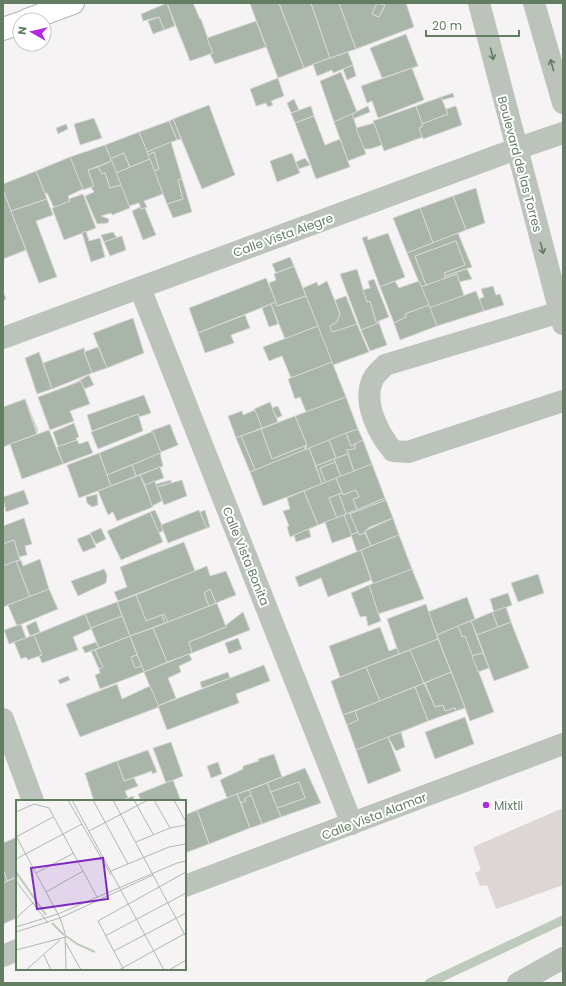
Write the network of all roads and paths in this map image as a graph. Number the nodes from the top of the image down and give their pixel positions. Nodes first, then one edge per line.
1 (73, 3) edge
2 (479, 3) edge
3 (534, 3) edge
4 (49, 12) edge
5 (563, 103) edge
6 (563, 134) edge
7 (516, 149) junction
8 (140, 288) junction
9 (561, 318) edge
10 (3, 338) edge
11 (563, 401) edge
12 (3, 719) edge
13 (563, 744) edge
14 (33, 800) edge
15 (352, 824) junction
16 (186, 886) edge
17 (16, 950) edge
18 (3, 956) edge
19 (563, 958) edge
20 (518, 983) edge

1 - 4 main road
2 -> 7 street, Boulevard de las Torres
5 -> 3 street
6 - 7 street, Calle Vista Alegre
7 - 8 street, Calle Vista Alegre
7 -> 9 street, Boulevard de las Torres
8 - 10 street, Calle Vista Alegre
8 - 15 street, Calle Vista Bonita
9 - 11 street
12 - 14 street
13 - 15 street, Calle Vista Alamar
15 - 16 street, Calle Vista Alamar
17 - 18 street
19 - 20 street

